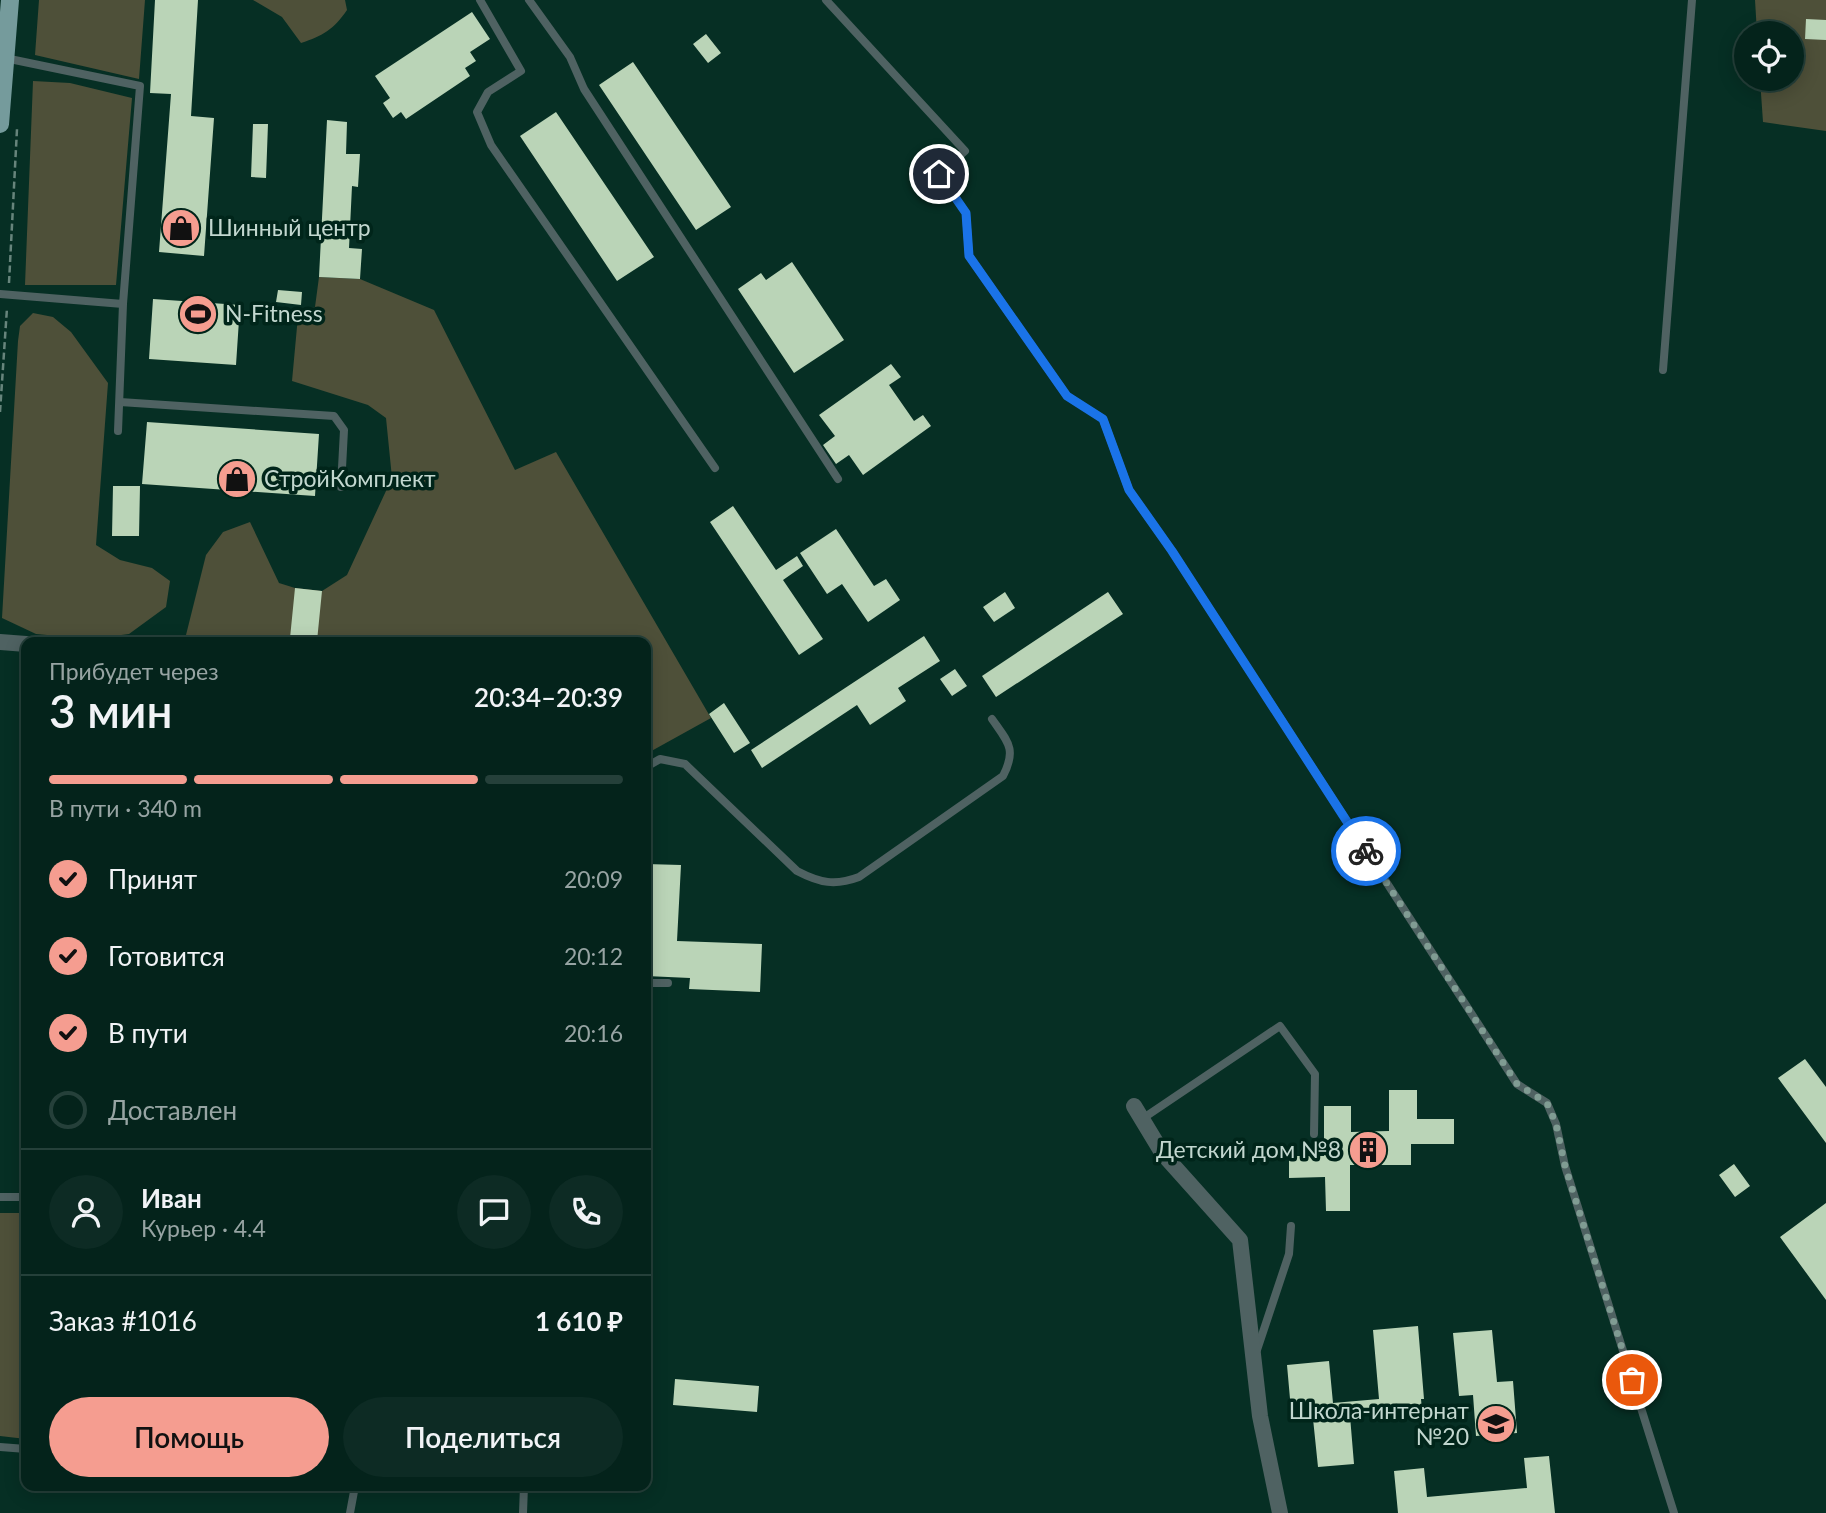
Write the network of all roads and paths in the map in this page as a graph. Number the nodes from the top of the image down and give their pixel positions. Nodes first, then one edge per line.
1 (10, 0) edge
2 (480, 0) edge
3 (530, 0) edge
4 (827, 0) edge
5 (1692, 0) edge
6 (5, 58) junction
7 (4, 125) edge
8 (4, 294) edge
9 (123, 304) junction
10 (1663, 370) dead end
11 (120, 402) junction
12 (0, 412) edge
13 (118, 431) dead end
14 (715, 468) dead end
15 (838, 479) dead end
16 (341, 487) dead end
17 (0, 642) edge
18 (21, 644) edge
19 (992, 719) dead end
20 (651, 764) edge
21 (651, 982) edge
22 (668, 983) dead end
23 (1138, 1112) joint
24 (1314, 1134) dead end
25 (0, 1197) edge
26 (21, 1197) edge
27 (1291, 1226) dead end
28 (1254, 1360) junction
29 (0, 1447) edge
30 (21, 1449) edge
31 (354, 1491) edge
32 (524, 1491) edge
33 (350, 1513) edge
34 (523, 1513) edge
35 (1280, 1513) edge
36 (1674, 1513) edge

1 - 6 main road
2 - 14 lane
3 - 15 lane
4 - 36 lane
5 - 10 lane
6 - 7 main road
6 - 9 lane
7 - 8 path
8 - 9 lane
8 - 12 path
9 - 11 lane
11 - 13 lane
11 - 16 lane
17 - 18 street
19 - 20 lane
21 - 22 lane
23 - 24 lane
23 - 28 street
25 - 26 lane
27 - 28 lane
28 - 35 street
29 - 30 lane
31 - 33 lane
32 - 34 lane

